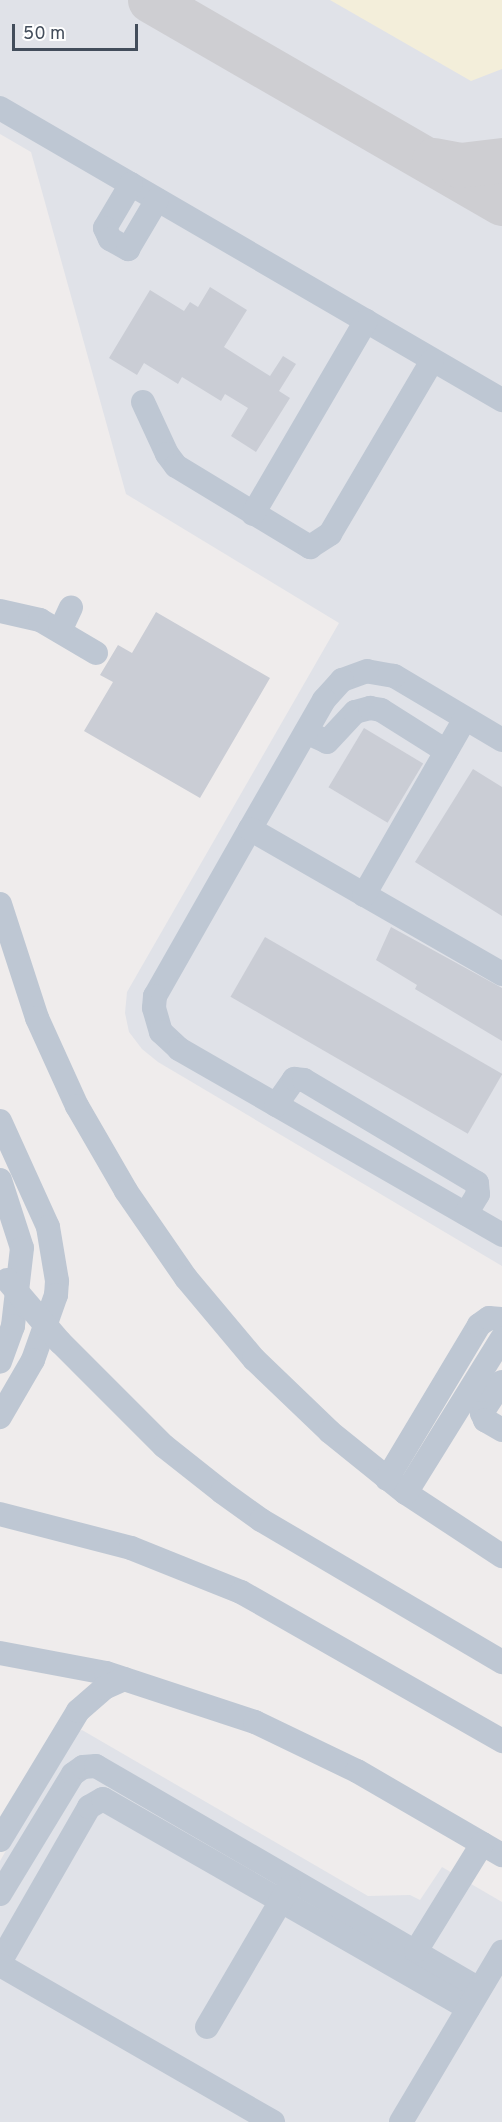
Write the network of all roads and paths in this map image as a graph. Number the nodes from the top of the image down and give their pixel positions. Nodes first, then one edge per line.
1 (0, 108) edge
2 (131, 184) junction
3 (157, 200) junction
4 (366, 321) junction
5 (432, 361) junction
6 (502, 400) edge
7 (143, 402) dead end
8 (253, 514) junction
9 (71, 607) dead end
10 (0, 611) edge
11 (60, 632) junction
12 (96, 654) dead end
13 (410, 686) junction
14 (390, 716) junction
15 (465, 719) junction
16 (306, 732) junction
17 (502, 740) edge
18 (446, 751) junction
19 (250, 829) junction
20 (364, 895) junction
21 (0, 904) edge
22 (502, 974) edge
23 (276, 1105) junction
24 (0, 1121) edge
25 (0, 1180) edge
26 (466, 1214) junction
27 (502, 1235) edge
28 (3, 1275) edge
29 (502, 1319) edge
30 (502, 1338) edge
31 (0, 1362) edge
32 (502, 1382) edge
33 (0, 1417) edge
34 (502, 1430) edge
35 (396, 1486) junction
36 (0, 1514) edge
37 (502, 1556) edge
38 (0, 1653) edge
39 (502, 1662) edge
40 (77, 1667) junction
41 (124, 1679) junction
42 (502, 1741) edge
43 (0, 1824) edge
44 (0, 1840) edge
45 (492, 1850) edge
46 (288, 1890) junction
47 (0, 1894) edge
48 (416, 1951) junction
49 (502, 1952) edge
50 (0, 1963) edge
51 (474, 1998) junction
52 (207, 2027) dead end
53 (273, 2122) edge
54 (401, 2122) edge

1 - 2 street
2 - 3 street
2 - 3 street
3 - 4 street
4 - 5 street
4 - 8 street
5 - 6 street
5 - 8 street
7 - 8 street
9 - 11 street
10 - 11 street
11 - 12 street
13 - 14 street
13 - 15 street
13 - 16 street
14 - 16 street
14 - 18 street
15 - 17 street
15 - 18 street
16 - 19 street
18 - 20 street
19 - 20 street
19 - 23 street
20 - 22 street
21 - 35 street
23 - 26 street
23 - 26 street
24 - 33 street
25 - 31 street
26 - 27 street
28 - 39 street, bridge
29 - 35 street
30 - 35 street
32 - 34 street
35 - 37 street
36 - 42 street
38 - 40 street
40 - 41 street
40 - 43 street
41 - 44 street
41 - 45 street
45 - 48 street
46 - 47 street
46 - 48 street
46 - 50 street
46 - 51 street
46 - 52 street
48 - 51 street
49 - 51 street
50 - 53 street
51 - 54 street

